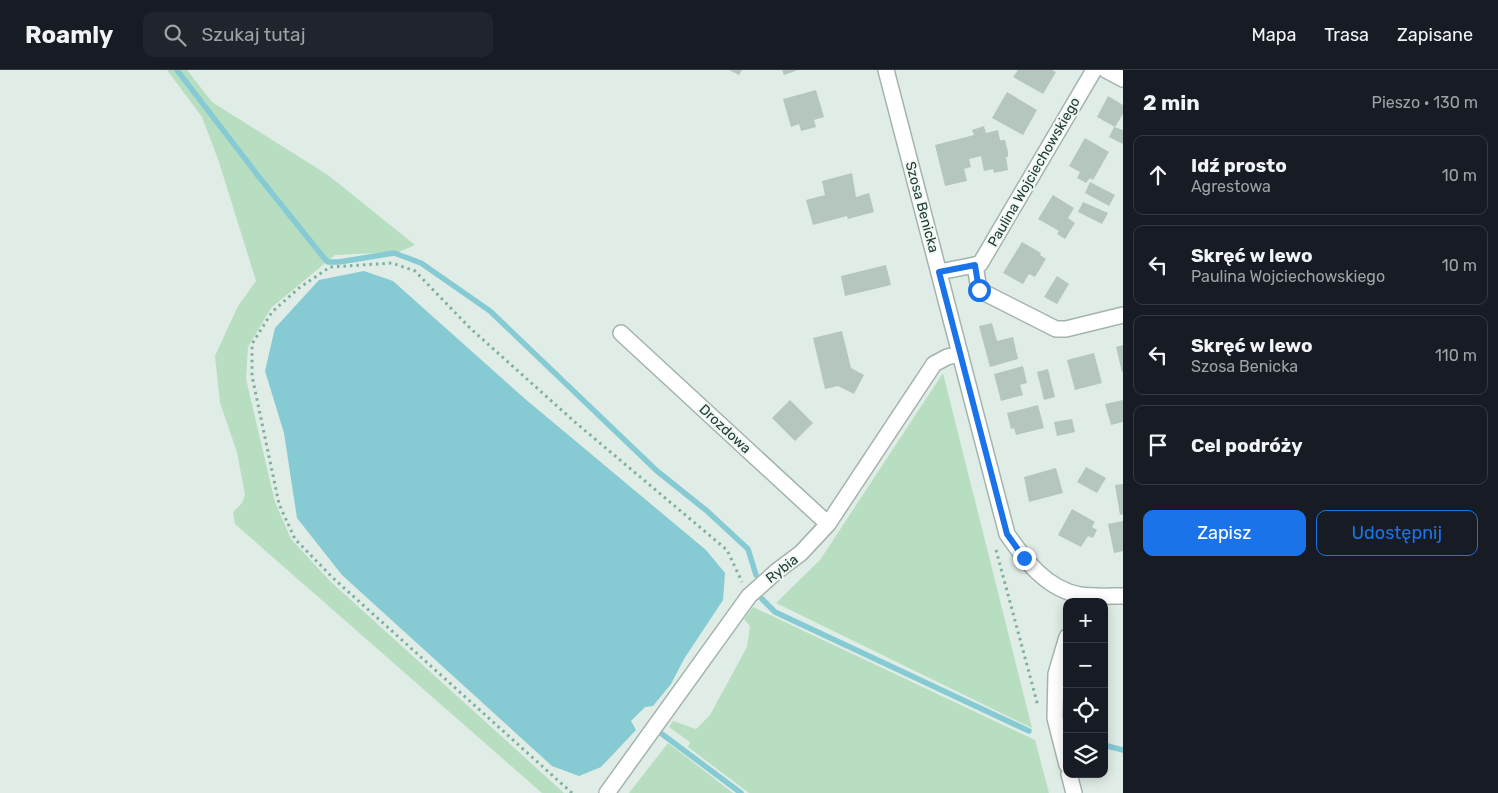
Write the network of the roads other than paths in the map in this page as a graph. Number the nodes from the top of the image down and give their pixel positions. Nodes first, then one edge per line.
1 (886, 70) edge
2 (1094, 70) edge
3 (1106, 70) edge
4 (1123, 79) edge
5 (975, 265) junction
6 (939, 272) junction
7 (1123, 315) edge
8 (621, 333) dead end
9 (960, 354) junction
10 (828, 524) junction
11 (1123, 596) edge
12 (1078, 598) edge
13 (1065, 643) edge
14 (1063, 751) edge
15 (1070, 778) edge
16 (607, 793) edge
17 (1074, 793) edge

1 - 6 street, Szosa Benicka
2 - 5 street, Paulina Wojciechowskiego
3 - 4 street
5 - 6 street
5 - 7 street
6 - 9 street, Szosa Benicka
8 - 10 street, Drozdowa
9 - 10 street, Rybia
9 - 12 street, Szosa Benicka
10 - 16 street, Rybia
11 - 12 street
13 - 14 street
15 - 17 street

